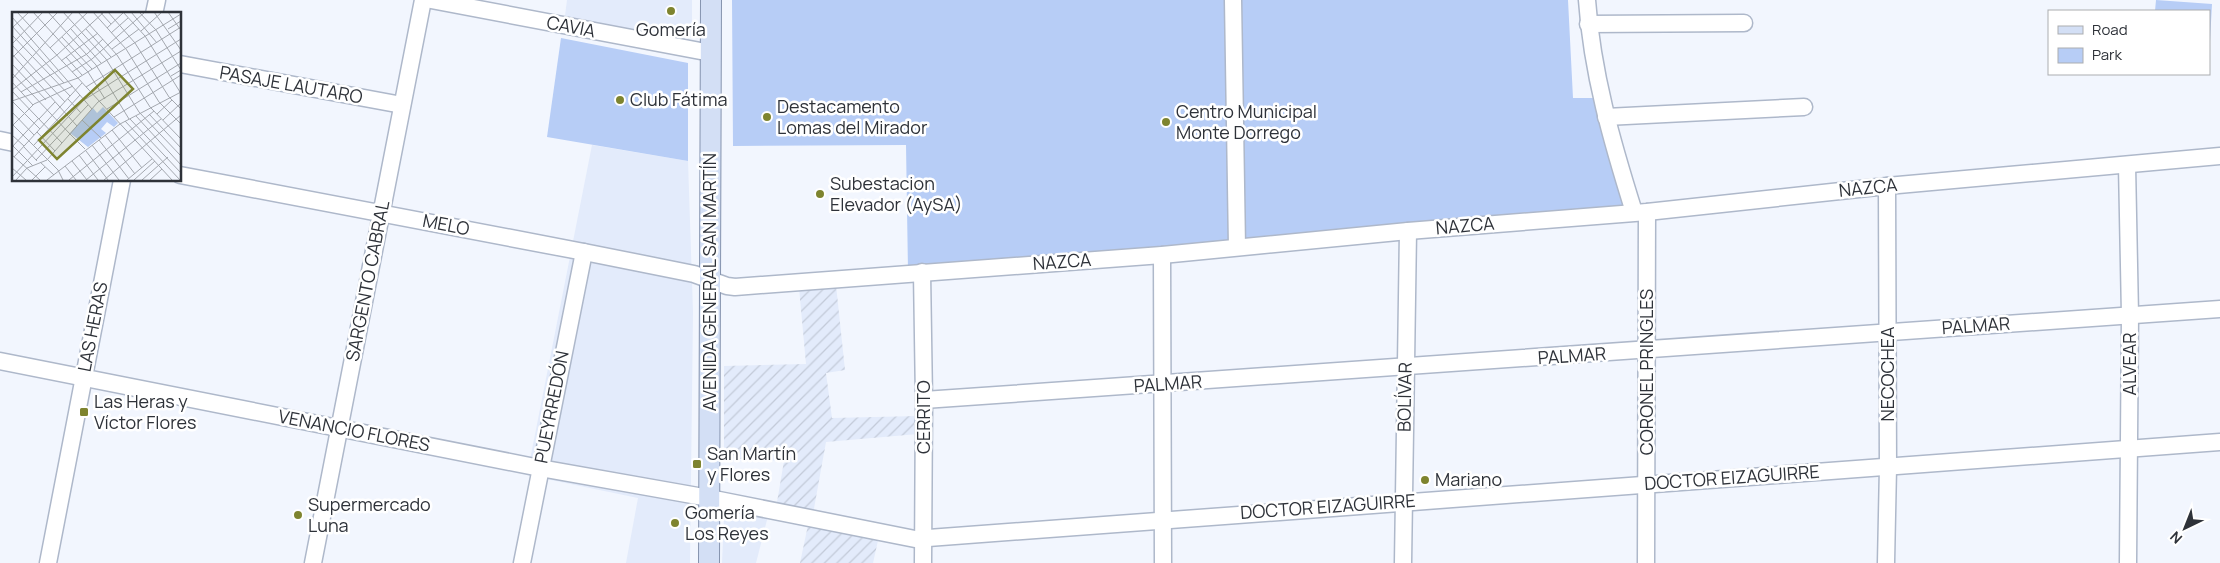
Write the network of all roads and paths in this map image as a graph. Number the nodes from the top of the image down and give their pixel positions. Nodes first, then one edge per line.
1 (423, 0) edge
2 (430, 0) edge
3 (711, 0) edge
4 (1233, 0) edge
5 (1587, 0) edge
6 (1744, 23) dead end
7 (1588, 24) junction
8 (711, 53) junction
9 (181, 64) edge
10 (402, 105) junction
11 (1804, 107) dead end
12 (1606, 117) junction
13 (2220, 156) edge
14 (2127, 165) junction
15 (181, 175) edge
16 (122, 181) edge
17 (1887, 186) junction
18 (1641, 212) junction
19 (382, 213) junction
20 (1408, 231) junction
21 (1238, 248) junction
22 (584, 252) junction
23 (1162, 255) junction
24 (922, 272) junction
25 (710, 280) junction
26 (2220, 309) edge
27 (2130, 315) junction
28 (1888, 332) junction
29 (1648, 351) junction
30 (0, 361) edge
31 (1406, 367) junction
32 (83, 378) junction
33 (1163, 384) junction
34 (924, 400) junction
35 (338, 427) junction
36 (2220, 442) edge
37 (2130, 449) junction
38 (1888, 467) junction
39 (540, 468) junction
40 (1647, 484) junction
41 (709, 498) junction
42 (1404, 502) junction
43 (1164, 519) junction
44 (923, 539) junction
45 (48, 563) edge
46 (313, 563) edge
47 (522, 563) edge
48 (709, 563) edge
49 (923, 563) edge
50 (1164, 563) edge
51 (1403, 563) edge
52 (1646, 563) edge
53 (1886, 563) edge
54 (2128, 563) edge

1 - 10 street, SARGENTO CABRAL
2 - 8 street, CAVIA
3 - 8 main road, AVENIDA GENERAL SAN MARTÍN
4 - 21 street
5 - 7 street, CORONEL PRINGLES
6 - 7 street
7 - 12 street, CORONEL PRINGLES
8 - 25 main road, AVENIDA GENERAL SAN MARTÍN
9 - 10 street, PASAJE LAUTARO
10 - 19 street, SARGENTO CABRAL
11 - 12 street
12 - 18 street, CORONEL PRINGLES
13 - 14 street, NAZCA
14 - 17 street, NAZCA
14 - 27 street, ALVEAR
15 - 19 street, MELO
16 - 32 street, LAS HERAS
17 - 18 street, NAZCA
17 - 28 street, NECOCHEA
18 - 20 street, NAZCA
18 - 29 street, CORONEL PRINGLES
19 - 22 street, MELO
19 - 35 street, SARGENTO CABRAL
20 - 21 street, NAZCA
20 - 31 street, BOLÍVAR
21 - 23 street, NAZCA
22 - 25 street, MELO
22 - 39 street, PUEYRREDÓN
23 - 24 street, NAZCA
23 - 33 street
24 - 25 street, NAZCA
24 - 34 street, CERRITO
25 - 41 main road, AVENIDA GENERAL SAN MARTÍN
26 - 27 street, PALMAR
27 - 28 street, PALMAR
27 - 37 street, ALVEAR
28 - 29 street, PALMAR
28 - 38 street, NECOCHEA
29 - 31 street, PALMAR
29 - 40 street, CORONEL PRINGLES
30 - 32 street, VENANCIO FLORES
31 - 33 street, PALMAR
31 - 42 street, BOLÍVAR
32 - 35 street, VENANCIO FLORES
32 - 45 street, LAS HERAS
33 - 34 street, PALMAR
33 - 43 street
34 - 44 street, CERRITO
35 - 39 street, VENANCIO FLORES
35 - 46 street, SARGENTO CABRAL
36 - 37 street, DOCTOR EIZAGUIRRE
37 - 38 street, DOCTOR EIZAGUIRRE
37 - 54 street, ALVEAR
38 - 40 street, DOCTOR EIZAGUIRRE
38 - 53 street, NECOCHEA
39 - 41 street, VENANCIO FLORES
39 - 47 street, PUEYRREDÓN
40 - 42 street, DOCTOR EIZAGUIRRE
40 - 52 street, CORONEL PRINGLES
41 - 44 street, DOCTOR EIZAGUIRRE
41 - 48 main road, AVENIDA GENERAL SAN MARTÍN
42 - 43 street, DOCTOR EIZAGUIRRE
42 - 51 street, BOLÍVAR
43 - 44 street, DOCTOR EIZAGUIRRE
43 - 50 street
44 - 49 street, CERRITO

